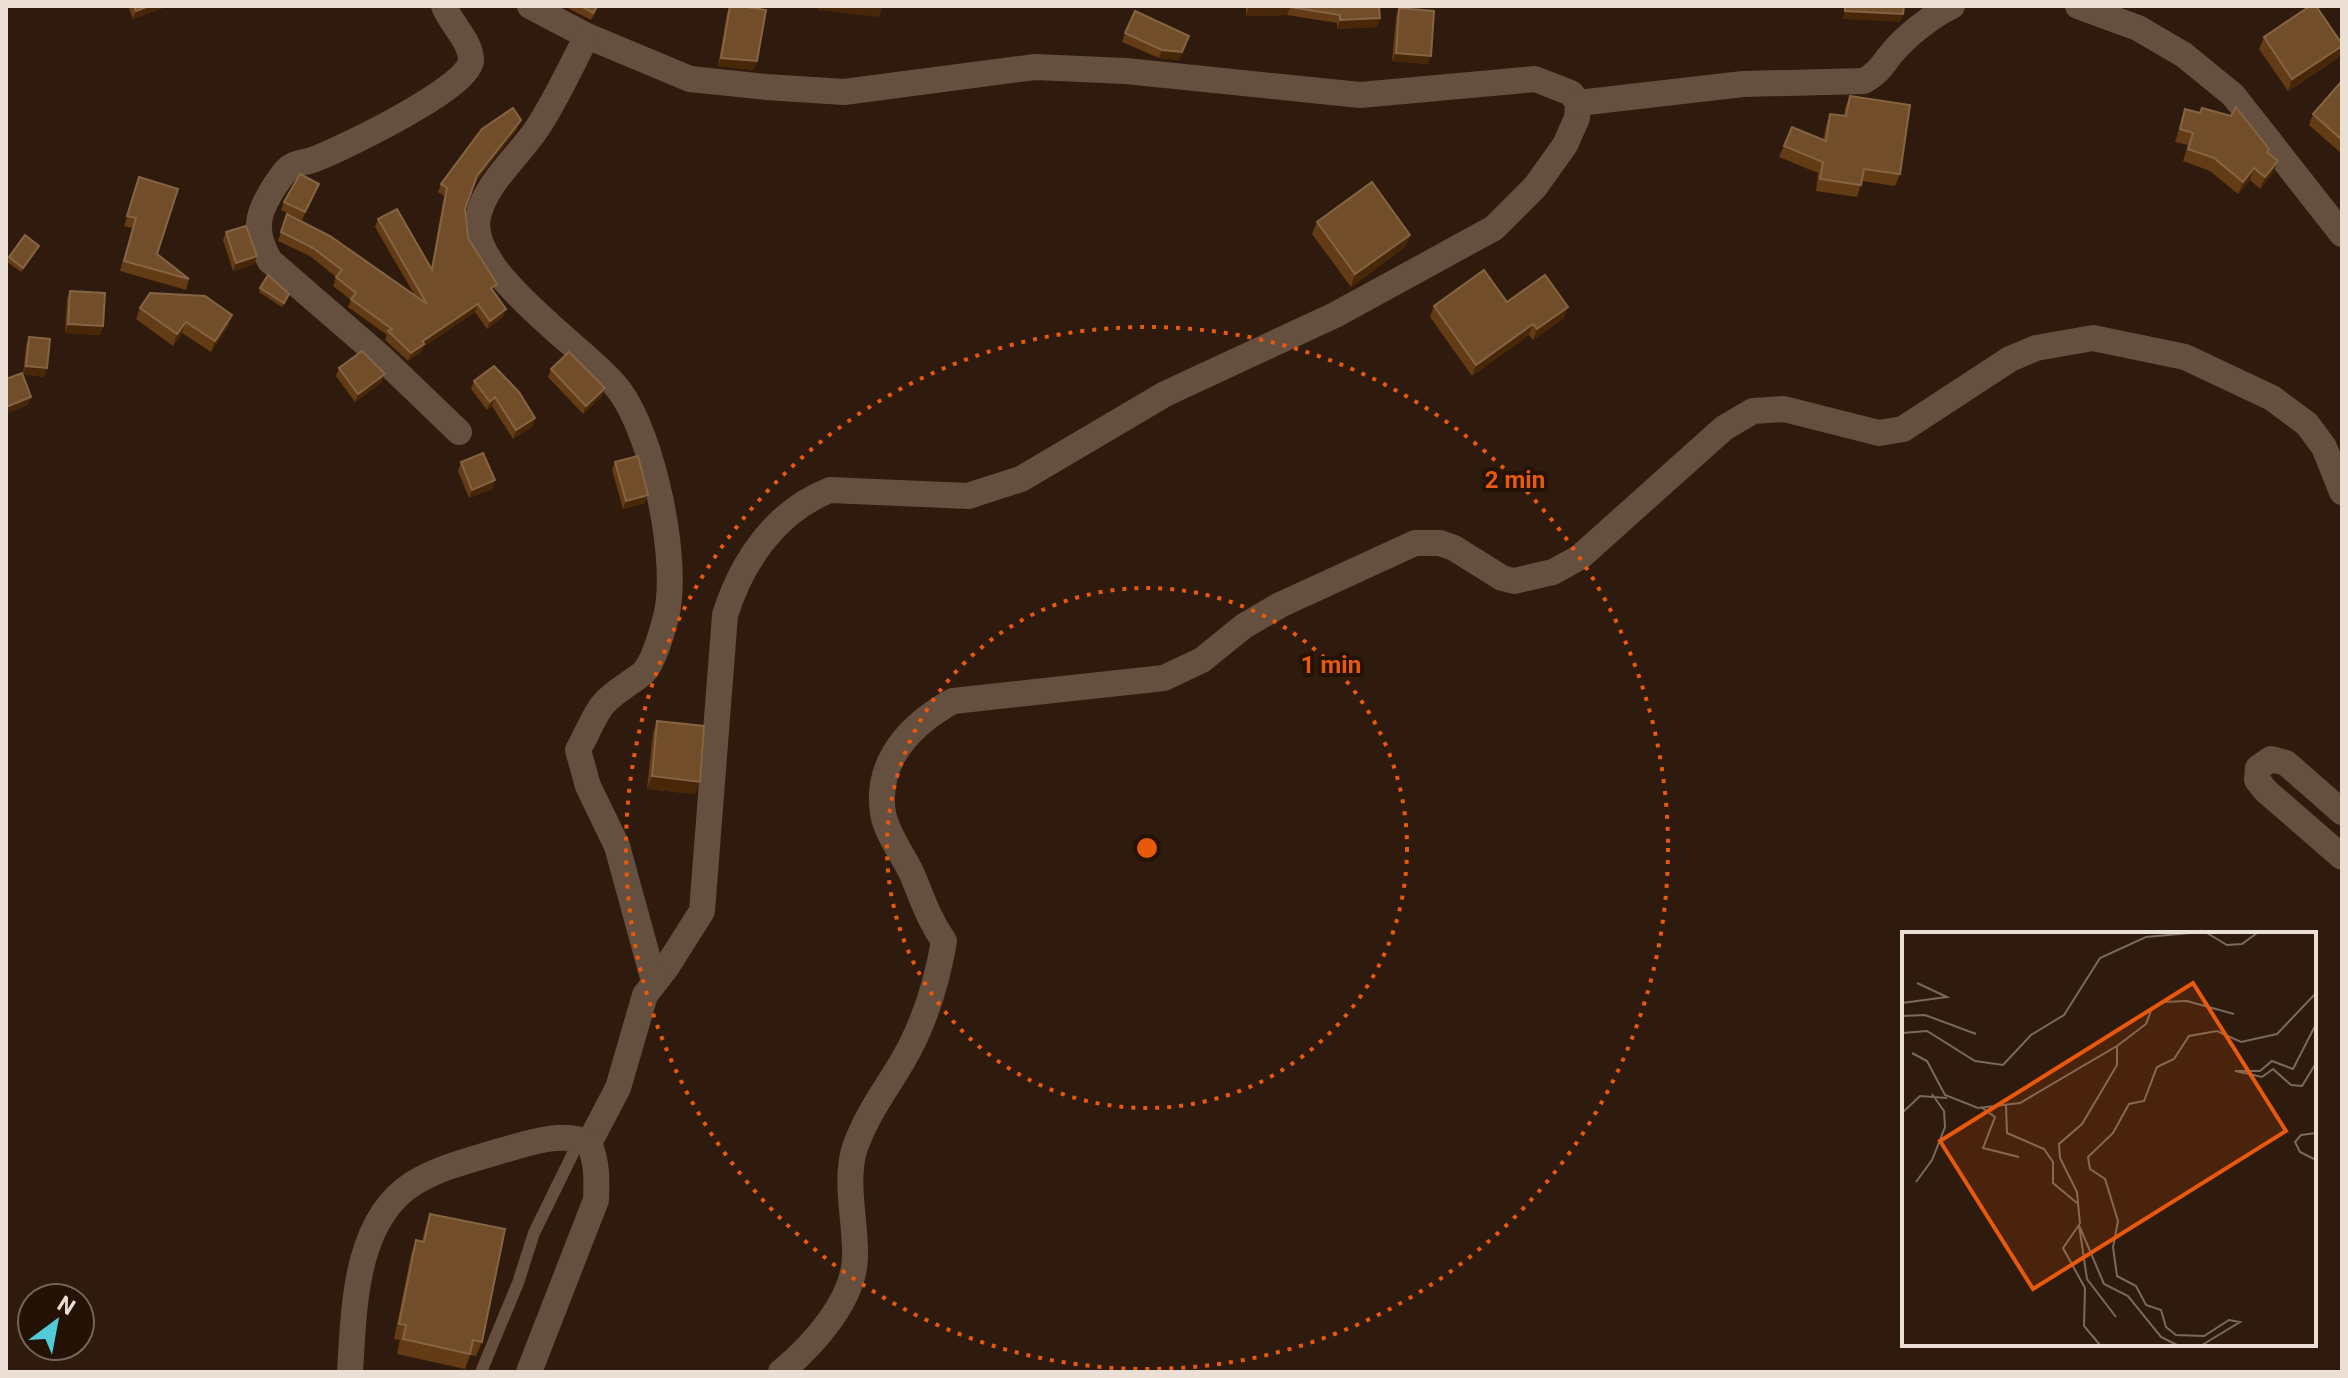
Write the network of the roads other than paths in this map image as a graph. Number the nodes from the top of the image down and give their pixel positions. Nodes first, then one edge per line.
1 (444, 6) edge
2 (530, 6) edge
3 (1952, 6) edge
4 (2078, 6) edge
5 (587, 36) junction
6 (1578, 103) junction
7 (2342, 234) edge
8 (459, 432) dead end
9 (2342, 492) edge
10 (2342, 812) edge
11 (2342, 857) edge
12 (654, 981) junction
13 (584, 1141) junction
14 (350, 1372) edge
15 (481, 1372) edge
16 (529, 1372) edge
17 (781, 1372) edge

1 - 8 street
2 - 5 street
3 - 6 street
4 - 7 street
5 - 6 street
5 - 12 street
6 - 12 street
9 - 17 street
10 - 11 street
12 - 13 street
13 - 14 street
13 - 15 lane
13 - 16 street

